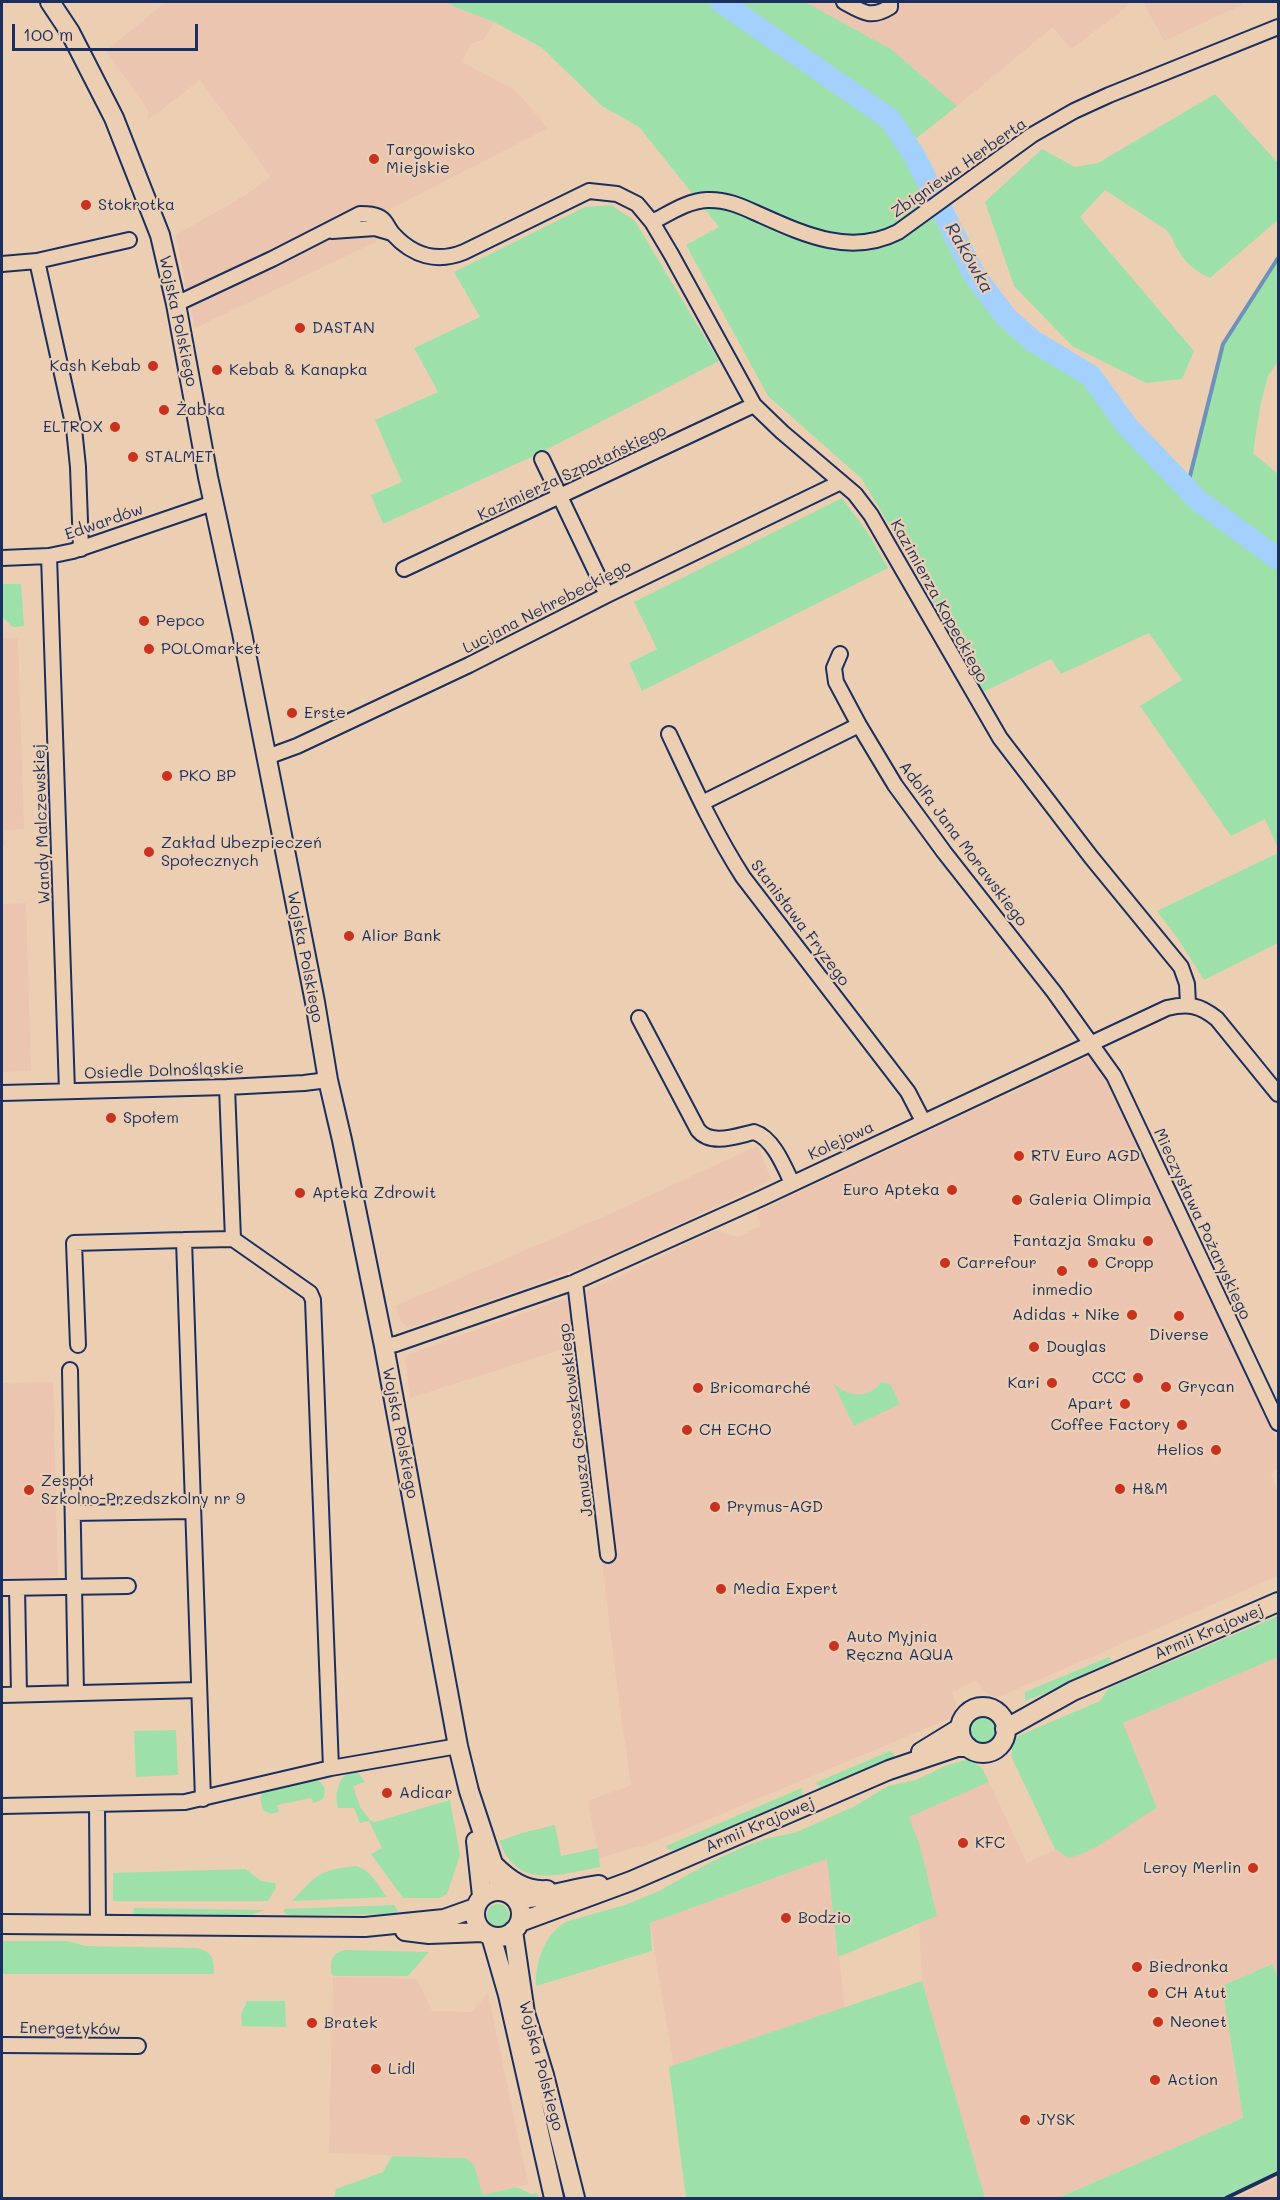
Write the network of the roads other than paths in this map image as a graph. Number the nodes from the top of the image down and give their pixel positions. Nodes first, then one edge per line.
1 (50, 2) edge
2 (844, 2) edge
3 (891, 2) edge
4 (1278, 27) edge
5 (652, 222) junction
6 (129, 240) dead end
7 (37, 261) junction
8 (2, 264) edge
9 (176, 303) junction
10 (754, 405) junction
11 (542, 459) dead end
12 (841, 482) junction
13 (560, 497) junction
14 (213, 503) junction
15 (81, 549) junction
16 (49, 556) junction
17 (2, 558) edge
18 (404, 569) dead end
19 (607, 595) junction
20 (840, 654) dead end
21 (858, 725) junction
22 (669, 734) dead end
23 (267, 757) junction
24 (702, 803) junction
25 (1188, 1004) junction
26 (639, 1018) dead end
27 (1091, 1043) junction
28 (328, 1080) junction
29 (227, 1087) junction
30 (67, 1091) junction
31 (2, 1093) edge
32 (1278, 1094) edge
33 (923, 1121) junction
34 (792, 1183) junction
35 (233, 1239) junction
36 (184, 1240) junction
37 (575, 1282) junction
38 (78, 1346) dead end
39 (384, 1346) junction
40 (70, 1370) dead end
41 (1278, 1424) edge
42 (192, 1511) junction
43 (73, 1513) junction
44 (608, 1555) dead end
45 (128, 1586) dead end
46 (74, 1587) junction
47 (2, 1588) edge
48 (17, 1588) junction
49 (1278, 1602) edge
50 (200, 1689) junction
51 (76, 1693) junction
52 (2, 1695) edge
53 (19, 1695) junction
54 (1002, 1721) junction
55 (960, 1728) junction
56 (458, 1746) junction
57 (968, 1747) junction
58 (331, 1768) junction
59 (889, 1770) junction
60 (202, 1799) junction
61 (97, 1805) junction
62 (2, 1806) edge
63 (486, 1868) junction
64 (631, 1881) junction
65 (570, 1889) junction
66 (509, 1895) junction
67 (479, 1902) junction
68 (547, 1912) junction
69 (2, 1924) edge
70 (98, 1925) junction
71 (451, 1925) junction
72 (516, 1927) junction
73 (487, 1934) junction
74 (507, 1961) junction
75 (2, 2045) edge
76 (138, 2046) dead end
77 (554, 2199) edge
78 (575, 2199) edge

1 - 9 street, Wojska Polskiego
2 - 3 street
4 - 5 street, Zbigniewa Herberta
5 - 9 street, Kazimierza Kopeckiego
5 - 10 street, Kazimierza Kopeckiego
6 - 7 street
7 - 8 street
7 - 15 street
9 - 14 street, Wojska Polskiego
10 - 12 street, Kazimierza Kopeckiego
10 - 13 street, Kazimierza Szpotańskiego
11 - 13 street
12 - 19 street, Lucjana Nehrebeckiego
12 - 25 street, Kazimierza Kopeckiego
13 - 18 street, Kazimierza Szpotańskiego
13 - 19 street
14 - 15 street, Edwardów
14 - 23 street, Wojska Polskiego
15 - 16 street, Edwardów
16 - 17 street, Edwardów
16 - 30 street, Wandy Malczewskiej
19 - 23 street, Lucjana Nehrebeckiego
20 - 21 street, Adolfa Jana Morawskiego
21 - 24 street
21 - 27 street, Adolfa Jana Morawskiego
22 - 24 street, Stanisława Fryzego
23 - 28 street, Wojska Polskiego
24 - 33 street, Stanisława Fryzego
25 - 27 street, Kolejowa
25 - 32 street
26 - 34 street
27 - 33 street, Kolejowa
27 - 41 street, Mieczysława Pożaryskiego
28 - 29 street, Osiedle Dolnośląskie
28 - 39 street, Wojska Polskiego
29 - 30 street, Osiedle Dolnośląskie
29 - 35 street
30 - 31 street, Osiedle Dolnośląskie
33 - 34 street, Kolejowa
34 - 37 street, Kolejowa
35 - 36 street
35 - 58 street
36 - 38 street
36 - 42 street
37 - 39 street, Kolejowa
37 - 44 street, Janusza Groszkowskiego
39 - 56 street, Wojska Polskiego
40 - 43 street
42 - 43 street
42 - 50 street
43 - 46 street
45 - 46 street
46 - 48 street
46 - 51 street
47 - 48 street
48 - 53 street
49 - 54 street, Armii Krajowej
50 - 51 street
50 - 60 street
51 - 53 street
52 - 53 street
54 - 55 street
54 - 57 street
55 - 57 street
55 - 59 street
56 - 58 street
56 - 63 street, Wojska Polskiego
57 - 59 street
58 - 60 street
59 - 64 street, Armii Krajowej
60 - 61 street
61 - 62 street
61 - 70 street
63 - 65 street
63 - 66 street, Wojska Polskiego
63 - 67 street, Wojska Polskiego
63 - 71 street
64 - 65 street, Armii Krajowej
64 - 68 street, Armii Krajowej
65 - 66 street, Armii Krajowej
66 - 67 street
66 - 72 street
67 - 71 street
67 - 73 street
68 - 72 street, Armii Krajowej
68 - 74 street
69 - 70 street
70 - 71 street
71 - 73 street
71 - 74 street
72 - 73 street
72 - 74 street, Wojska Polskiego
73 - 74 street, Wojska Polskiego
74 - 77 street, Wojska Polskiego
74 - 78 street, Wojska Polskiego
75 - 76 street, Energetyków

